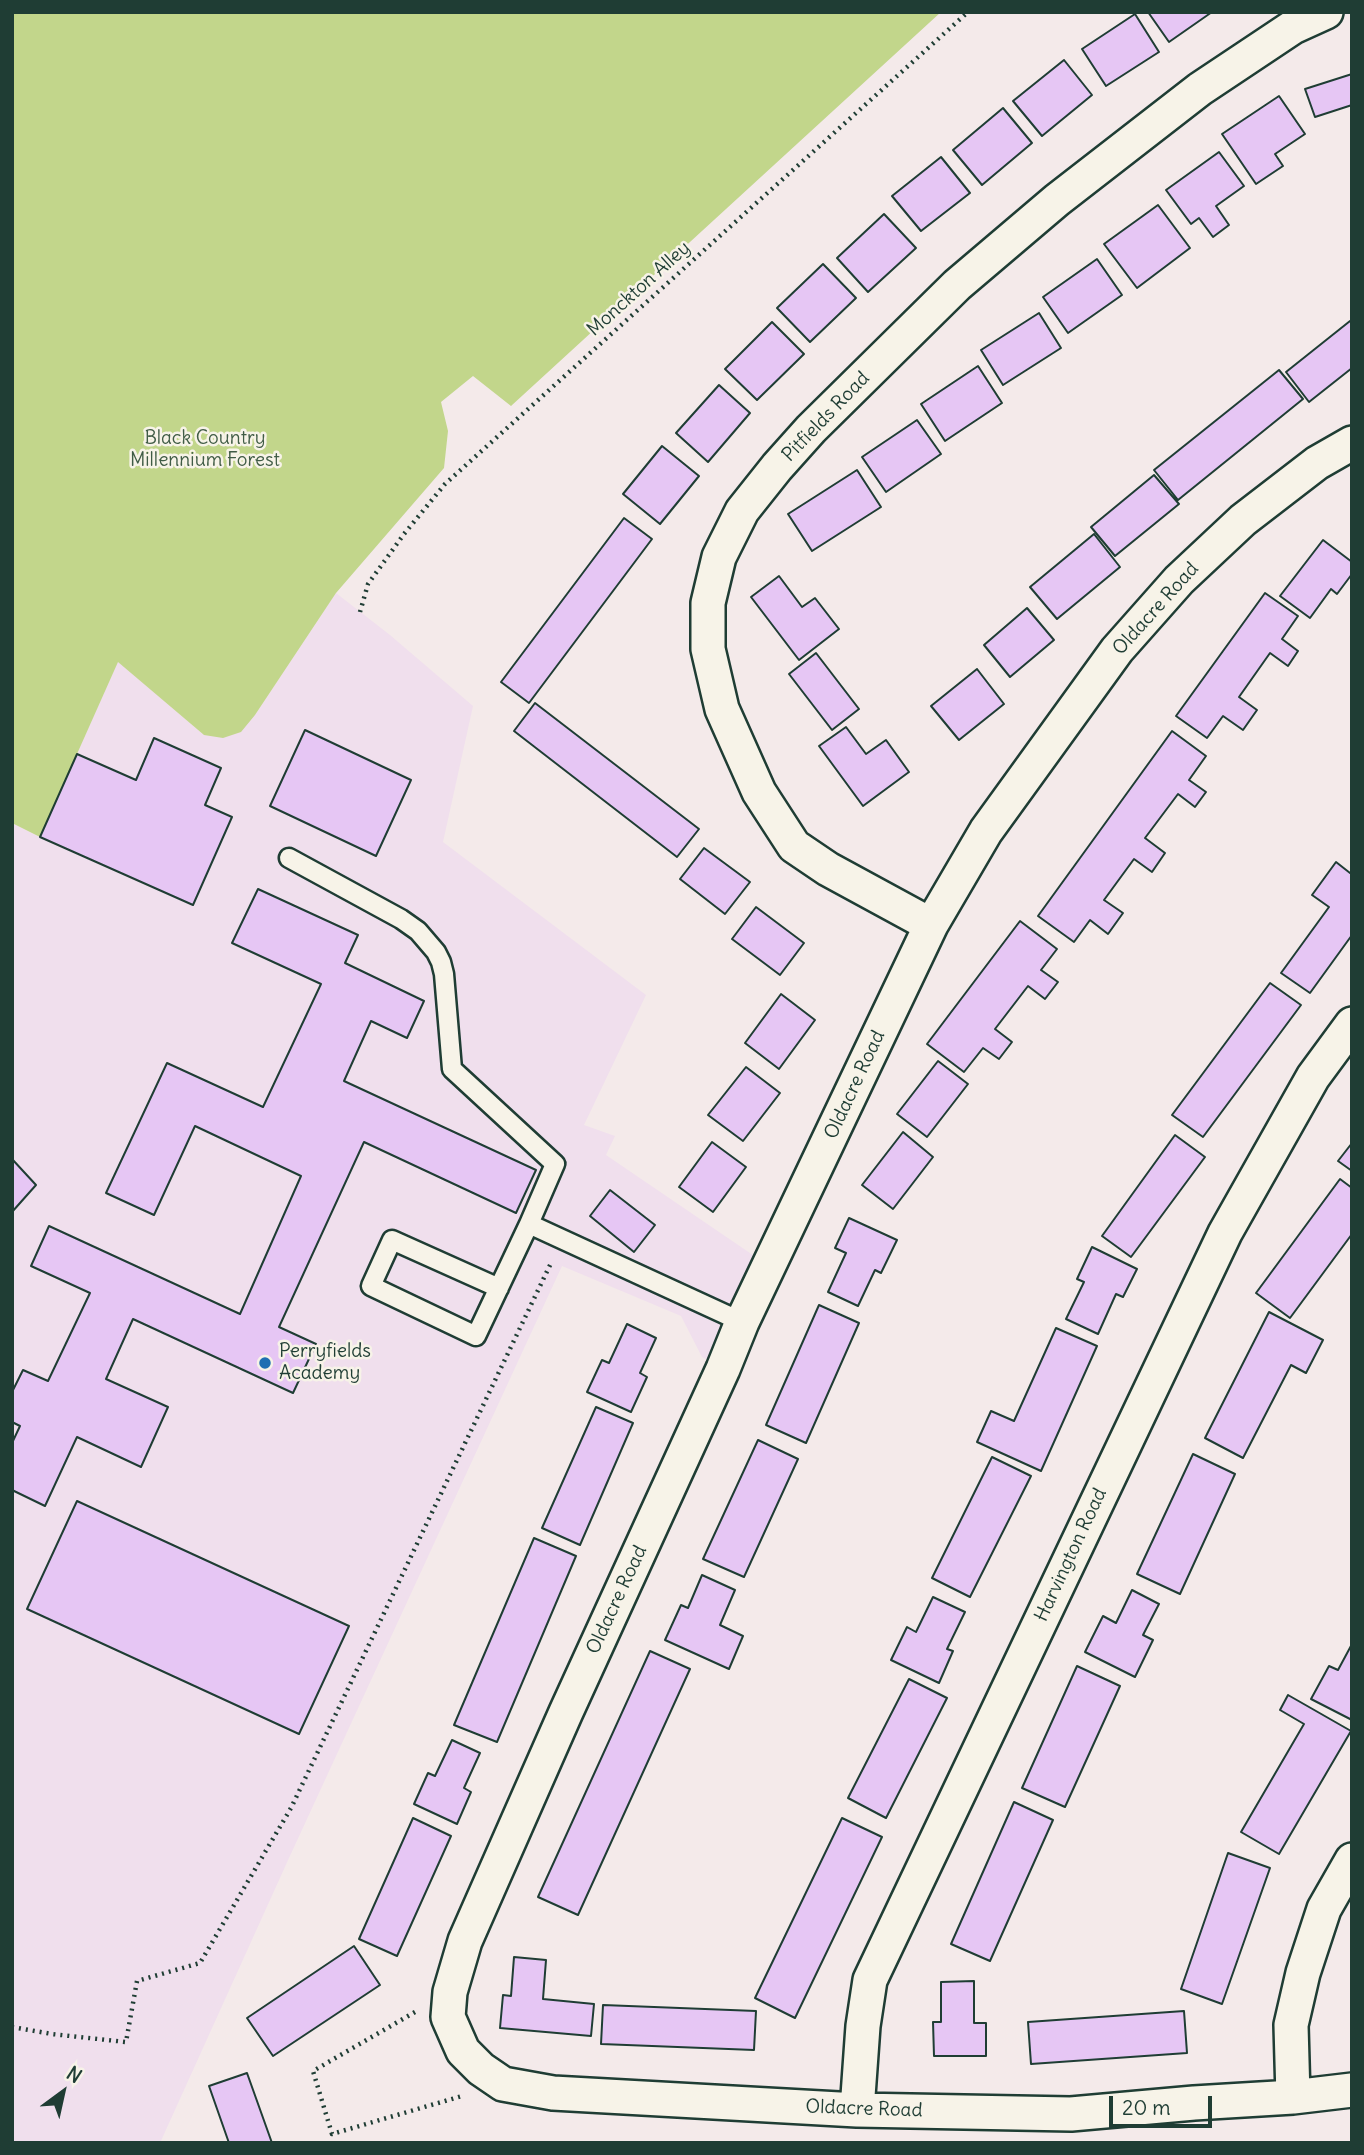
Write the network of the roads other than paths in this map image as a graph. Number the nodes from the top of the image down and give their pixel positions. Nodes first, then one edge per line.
1 (1326, 12) edge
2 (1352, 443) edge
3 (289, 858) dead end
4 (931, 925) junction
5 (1352, 1024) edge
6 (529, 1224) junction
7 (499, 1288) junction
8 (742, 1322) junction
9 (1352, 1860) edge
10 (1352, 2090) edge
11 (1293, 2097) junction
12 (857, 2110) junction

1 - 4 street, Pitfields Road
2 - 4 street, Oldacre Road
3 - 6 lane
4 - 8 street, Oldacre Road
5 - 12 street, Harvington Road
6 - 7 lane
6 - 8 lane
7 - 7 lane
8 - 12 street, Oldacre Road
9 - 11 street
10 - 11 street, Oldacre Road
11 - 12 street, Oldacre Road

